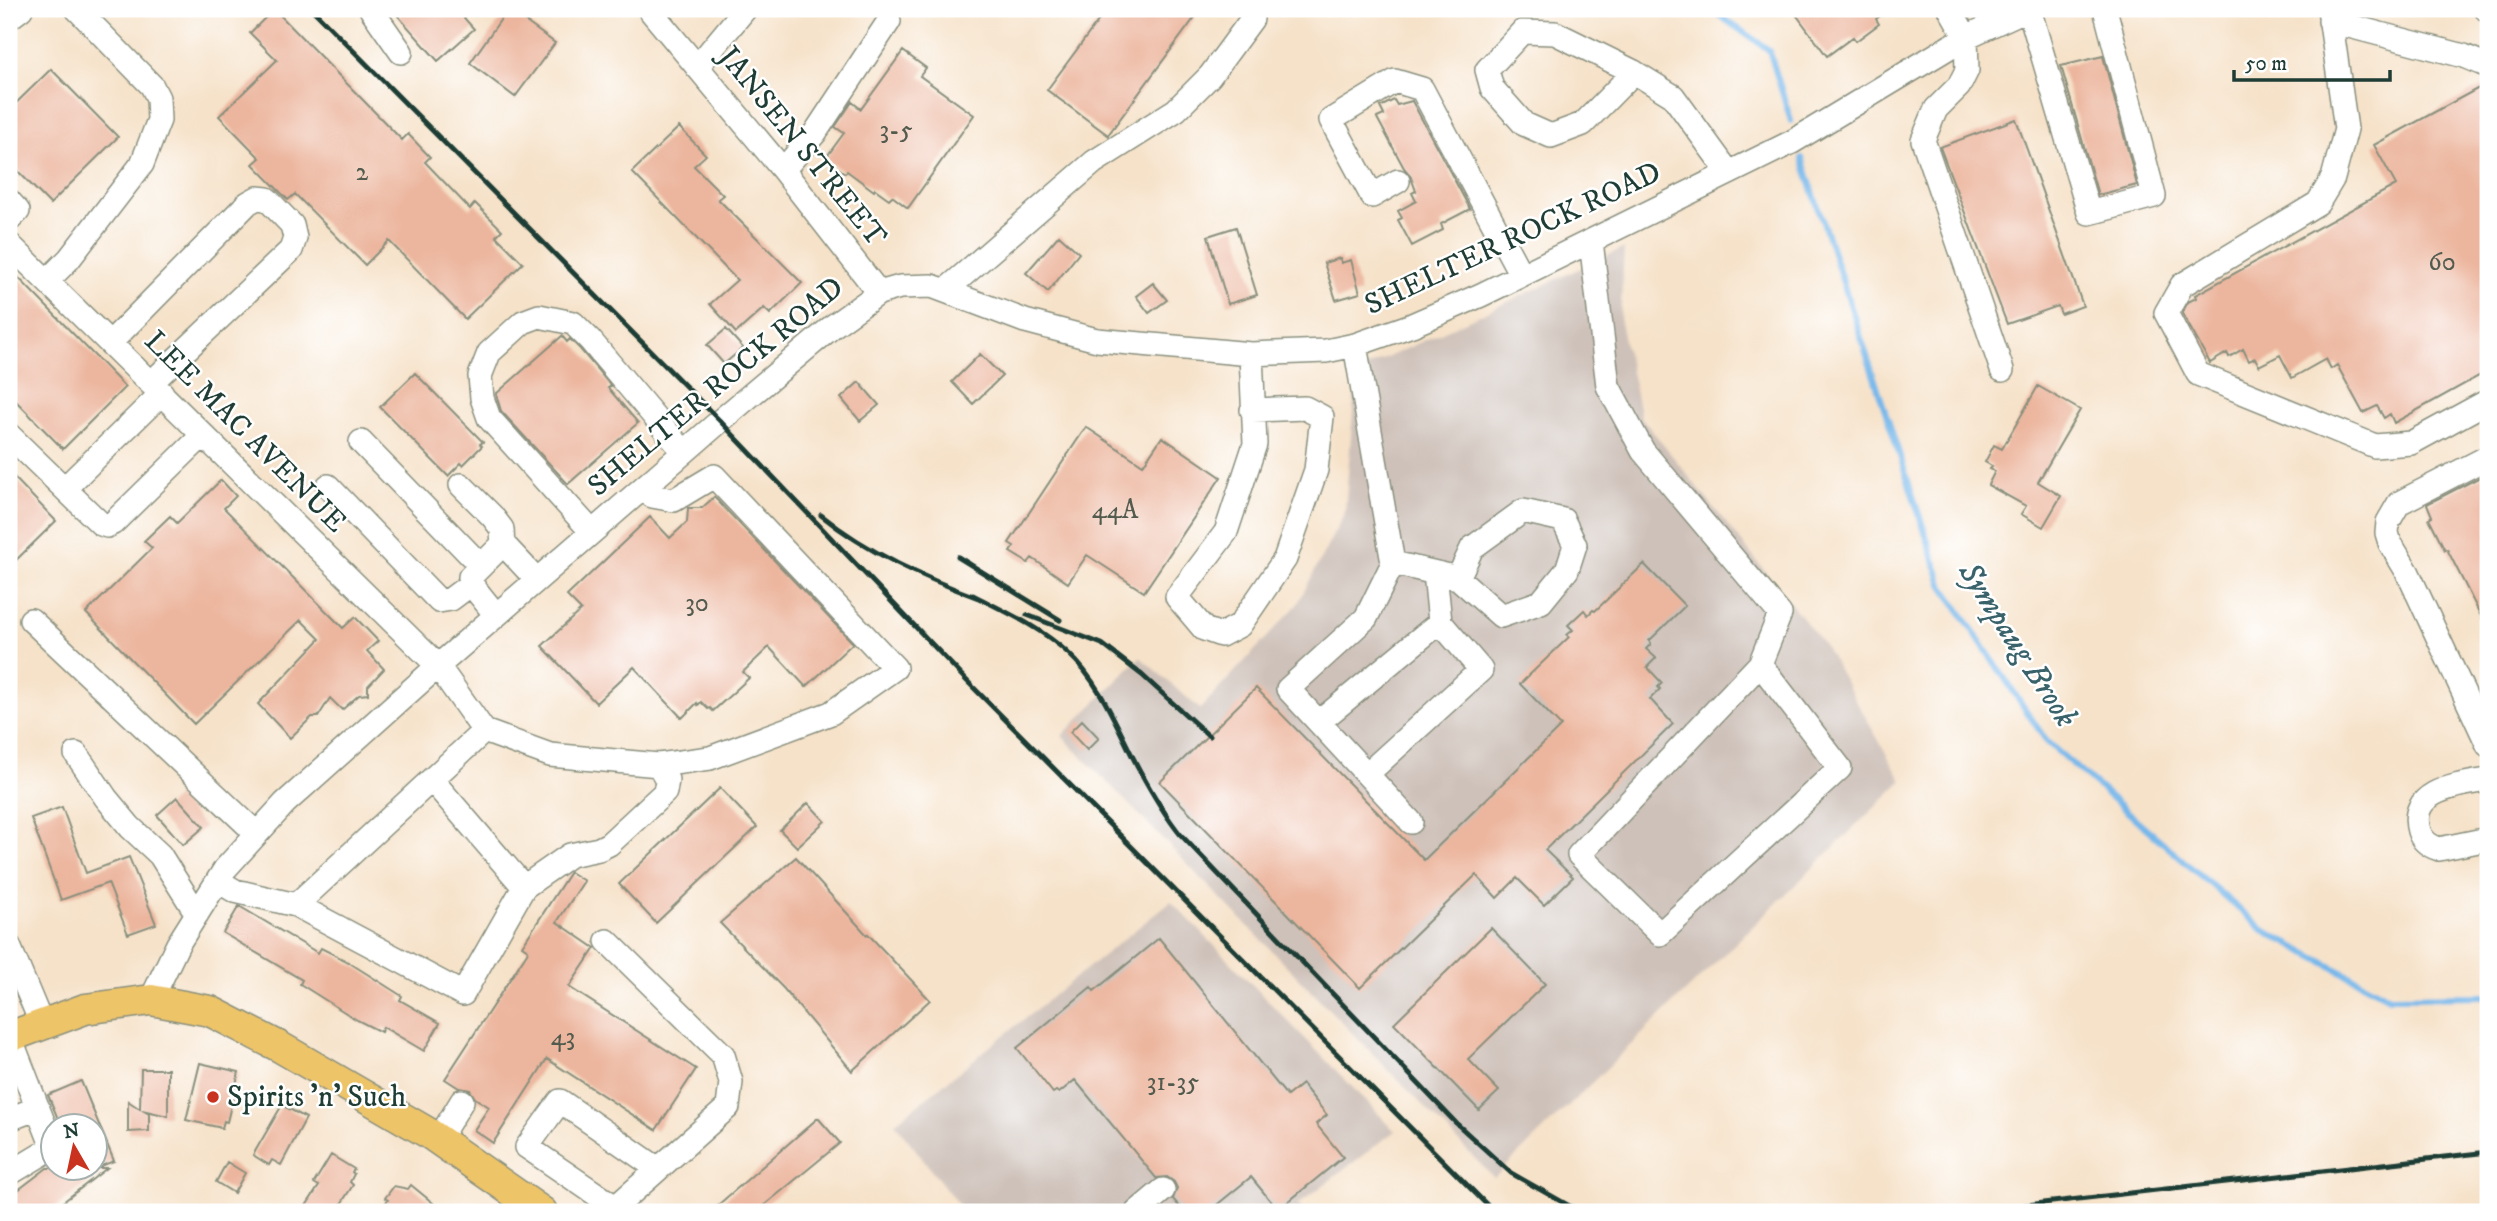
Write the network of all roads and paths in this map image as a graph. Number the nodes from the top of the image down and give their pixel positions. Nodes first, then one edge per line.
1 (21, 9) edge
2 (77, 9) edge
3 (371, 9) edge
4 (649, 9) edge
5 (745, 9) edge
6 (1950, 9) edge
7 (2028, 9) edge
8 (2105, 9) edge
9 (2329, 15) edge
10 (9, 18) edge
11 (1252, 19) dead end
12 (889, 21) dead end
13 (1966, 37) junction
14 (401, 52) dead end
15 (2488, 66) edge
16 (697, 67) junction
17 (1634, 72) junction
18 (783, 170) junction
19 (1728, 173) junction
20 (1398, 181) dead end
21 (9, 201) edge
22 (9, 220) edge
23 (1591, 241) junction
24 (9, 244) edge
25 (1521, 275) junction
26 (47, 281) junction
27 (946, 290) junction
28 (879, 293) junction
29 (110, 343) junction
30 (1354, 345) junction
31 (1251, 354) junction
32 (2002, 370) dead end
33 (156, 388) junction
34 (2488, 401) edge
35 (1252, 410) junction
36 (9, 435) edge
37 (203, 435) junction
38 (361, 442) dead end
39 (684, 452) junction
40 (2488, 457) edge
41 (461, 485) dead end
42 (328, 486) dead end
43 (644, 487) junction
44 (65, 488) junction
45 (592, 532) junction
46 (503, 549) junction
47 (1393, 563) junction
48 (1435, 573) junction
49 (476, 575) junction
50 (1458, 578) junction
51 (537, 580) junction
52 (496, 615) junction
53 (31, 620) dead end
54 (1440, 622) junction
55 (1760, 664) junction
56 (438, 666) junction
57 (1319, 722) junction
58 (484, 731) junction
59 (2488, 745) edge
60 (76, 754) dead end
61 (659, 765) junction
62 (1367, 774) junction
63 (432, 780) junction
64 (2488, 780) edge
65 (1411, 822) dead end
66 (257, 834) junction
67 (2488, 839) edge
68 (218, 880) junction
69 (524, 887) junction
70 (296, 905) junction
71 (197, 914) junction
72 (607, 941) dead end
73 (9, 946) edge
74 (151, 1000) junction
75 (42, 1025) junction
76 (9, 1037) edge
77 (461, 1101) dead end
78 (38, 1108) junction
79 (39, 1112) edge
80 (9, 1119) edge
81 (438, 1140) junction
82 (38, 1155) edge
83 (658, 1169) junction
84 (9, 1174) edge
85 (1163, 1190) dead end
86 (612, 1210) edge
87 (542, 1212) edge
88 (1137, 1212) edge

1 - 10 street
2 - 26 street
3 - 14 street
4 - 16 street, JANSEN STREET
5 - 16 street
6 - 13 street
7 - 8 street
7 - 13 street, SHELTER ROCK ROAD
9 - 15 street
9 - 34 street
11 - 27 street
12 - 18 street
13 - 19 street, SHELTER ROCK ROAD
13 - 32 street
16 - 18 street, JANSEN STREET
17 - 17 street
17 - 19 street
18 - 28 street, JANSEN STREET
19 - 23 street, SHELTER ROCK ROAD
20 - 25 street
21 - 22 street
23 - 25 street, SHELTER ROCK ROAD
23 - 55 street
24 - 26 street, LEE MAC AVENUE
25 - 30 street, SHELTER ROCK ROAD
26 - 29 street, LEE MAC AVENUE
27 - 28 street, SHELTER ROCK ROAD
27 - 31 street, SHELTER ROCK ROAD
28 - 39 street, SHELTER ROCK ROAD
29 - 33 street, LEE MAC AVENUE
29 - 33 street
30 - 31 street, SHELTER ROCK ROAD
30 - 47 street
31 - 35 street
33 - 37 street, LEE MAC AVENUE
33 - 44 street
35 - 35 street
36 - 44 street
37 - 44 street
37 - 56 street, LEE MAC AVENUE
38 - 49 street
39 - 43 street, SHELTER ROCK ROAD
39 - 45 street
40 - 59 street
41 - 46 street
42 - 49 street
43 - 45 street, SHELTER ROCK ROAD
43 - 61 street
45 - 51 street, SHELTER ROCK ROAD
46 - 49 street
46 - 51 street
47 - 48 street
47 - 57 street
48 - 50 street
48 - 54 street
49 - 52 street
50 - 50 street
51 - 52 street, SHELTER ROCK ROAD
52 - 56 street, SHELTER ROCK ROAD
53 - 66 street
54 - 57 street
54 - 62 street
55 - 55 street
56 - 58 street, LEE MAC AVENUE
56 - 66 street, SHELTER ROCK ROAD
57 - 62 street
58 - 61 street
58 - 63 street
60 - 71 street
61 - 69 street
62 - 65 street
63 - 69 street
63 - 70 street
64 - 67 street
66 - 68 street, SHELTER ROCK ROAD
68 - 70 street
68 - 71 street, SHELTER ROCK ROAD
69 - 70 street
71 - 74 street, SHELTER ROCK ROAD
72 - 83 street
73 - 75 street
74 - 75 main road
74 - 81 main road
75 - 76 main road
76 - 78 street
77 - 81 street
78 - 79 street
78 - 80 street
81 - 87 main road
82 - 84 street
83 - 86 street
83 - 86 street
85 - 88 street

